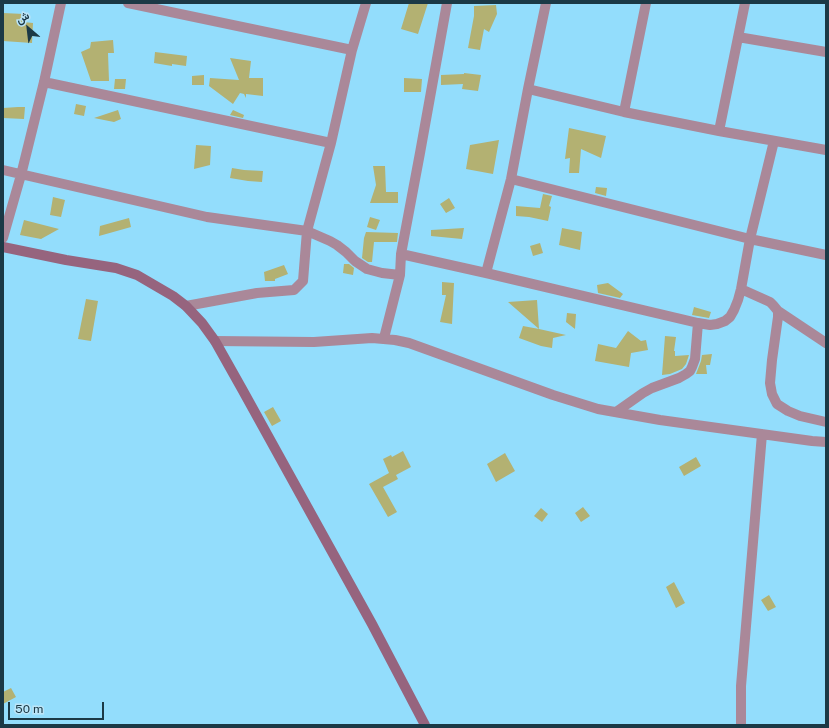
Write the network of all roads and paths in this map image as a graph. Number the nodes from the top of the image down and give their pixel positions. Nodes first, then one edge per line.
1 (61, 3) edge
2 (128, 3) edge
3 (366, 3) edge
4 (447, 3) edge
5 (546, 3) edge
6 (646, 3) edge
7 (745, 3) edge
8 (738, 37) junction
9 (352, 50) junction
10 (826, 52) edge
11 (44, 82) junction
12 (528, 89) junction
13 (624, 112) junction
14 (719, 131) junction
15 (774, 141) junction
16 (331, 143) junction
17 (826, 150) edge
18 (3, 170) edge
19 (21, 175) junction
20 (511, 179) junction
21 (307, 232) junction
22 (3, 238) edge
23 (750, 239) junction
24 (3, 247) edge
25 (401, 254) junction
26 (826, 255) edge
27 (486, 273) junction
28 (400, 275) junction
29 (741, 289) junction
30 (186, 306) junction
31 (778, 311) junction
32 (698, 323) junction
33 (384, 338) junction
34 (215, 341) junction
35 (826, 343) edge
36 (616, 412) junction
37 (826, 422) edge
38 (762, 434) junction
39 (826, 442) edge
40 (425, 725) edge
41 (741, 725) edge

1 - 11 street
2 - 9 street
3 - 9 street
4 - 25 street
5 - 12 street
6 - 13 street
7 - 8 street
8 - 10 street
8 - 14 street
9 - 16 street
11 - 16 street
11 - 19 street
12 - 13 street
12 - 20 street
13 - 14 street
14 - 15 street
15 - 17 street
15 - 23 street
16 - 21 street
18 - 19 street
19 - 21 street
19 - 22 street
20 - 23 street
20 - 27 street
21 - 28 street
21 - 30 street
23 - 26 street
23 - 29 street
24 - 30 main road
25 - 27 street
25 - 28 street
27 - 32 street
28 - 33 street
29 - 31 street
29 - 32 street
30 - 34 main road
31 - 35 street
31 - 37 street
32 - 36 street
33 - 34 street
33 - 36 street
34 - 40 main road
36 - 38 street
38 - 39 street
38 - 41 street

